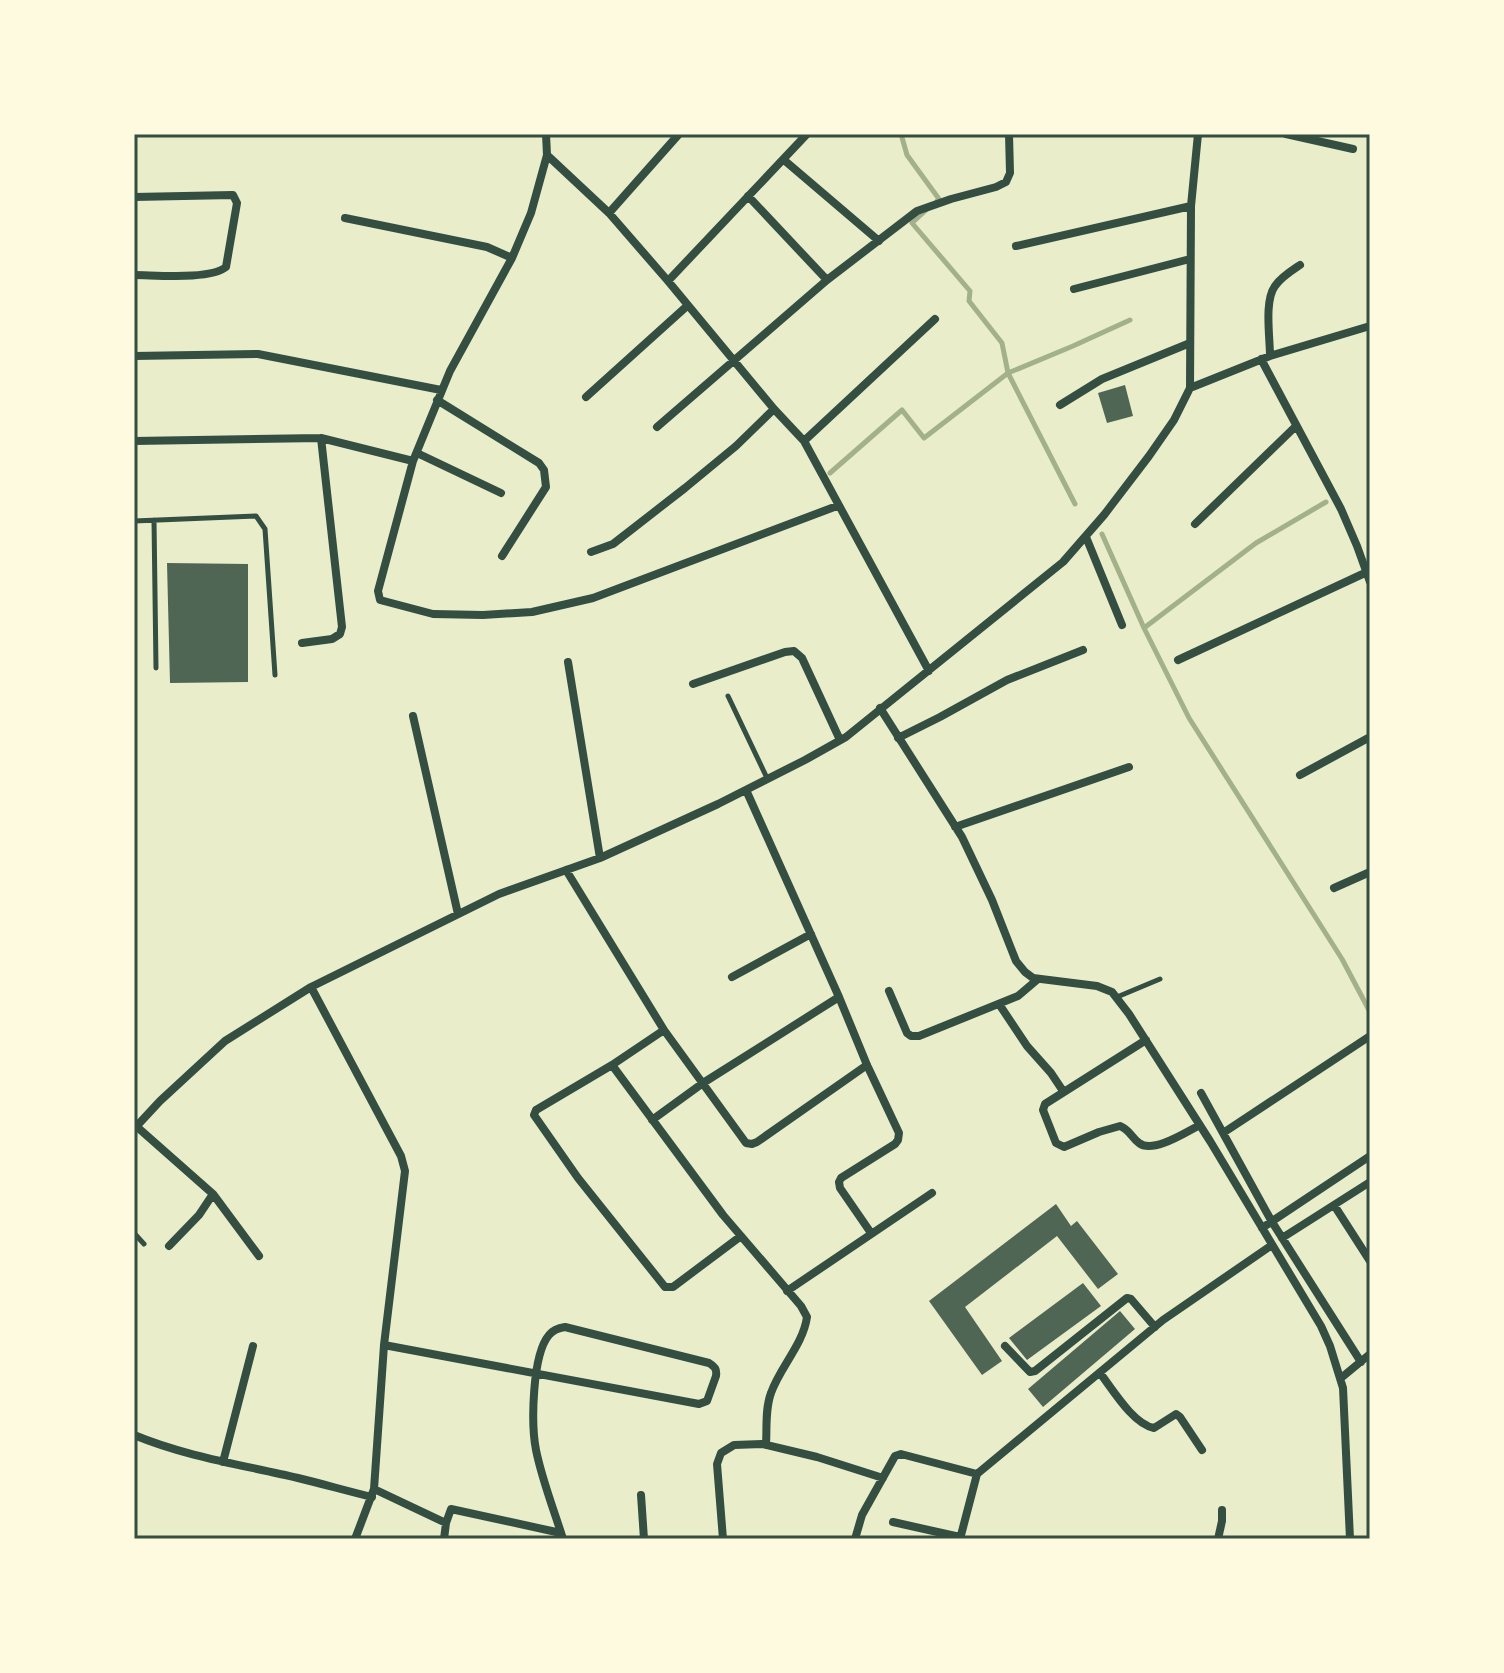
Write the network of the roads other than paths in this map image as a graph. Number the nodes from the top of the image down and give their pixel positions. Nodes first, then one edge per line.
1 (546, 134) edge
2 (679, 134) edge
3 (807, 134) edge
4 (1009, 134) edge
5 (1198, 134) edge
6 (1286, 134) edge
7 (1353, 149) dead end
8 (547, 155) junction
9 (784, 160) junction
10 (748, 196) junction
11 (134, 197) edge
12 (1191, 206) junction
13 (609, 213) junction
14 (345, 218) dead end
15 (879, 241) junction
16 (1016, 246) dead end
17 (512, 258) junction
18 (1190, 259) junction
19 (1300, 265) dead end
20 (134, 275) edge
21 (827, 280) junction
22 (668, 281) junction
23 (1074, 289) dead end
24 (687, 306) junction
25 (935, 319) dead end
26 (1370, 326) edge
27 (1190, 343) junction
28 (134, 356) edge
29 (1266, 358) junction
30 (733, 359) junction
31 (1190, 388) junction
32 (441, 390) junction
33 (586, 397) dead end
34 (437, 400) junction
35 (1060, 405) dead end
36 (774, 409) junction
37 (1296, 426) junction
38 (657, 427) dead end
39 (321, 438) junction
40 (134, 441) edge
41 (804, 441) junction
42 (415, 457) junction
43 (501, 493) dead end
44 (837, 506) junction
45 (154, 520) junction
46 (134, 521) edge
47 (1195, 524) dead end
48 (1086, 537) junction
49 (591, 552) dead end
50 (502, 556) dead end
51 (1367, 572) junction
52 (1370, 582) edge
53 (1122, 625) dead end
54 (302, 643) dead end
55 (1083, 650) dead end
56 (1178, 660) dead end
57 (568, 662) dead end
58 (156, 668) dead end
59 (929, 671) junction
60 (275, 675) dead end
61 (693, 684) dead end
62 (728, 696) dead end
63 (880, 708) junction
64 (413, 716) dead end
65 (1370, 737) edge
66 (898, 738) junction
67 (840, 740) junction
68 (1129, 767) dead end
69 (1300, 775) dead end
70 (768, 779) junction
71 (746, 790) junction
72 (955, 827) junction
73 (600, 858) junction
74 (566, 870) junction
75 (1370, 872) edge
76 (1334, 888) dead end
77 (458, 914) junction
78 (811, 934) junction
79 (732, 977) dead end
80 (1038, 979) junction
81 (1160, 979) dead end
82 (311, 987) junction
83 (889, 991) dead end
84 (839, 997) junction
85 (1116, 997) junction
86 (999, 1004) junction
87 (664, 1030) junction
88 (1370, 1036) edge
89 (1146, 1040) junction
90 (612, 1065) junction
91 (867, 1065) junction
92 (703, 1083) junction
93 (1063, 1091) junction
94 (1201, 1093) dead end
95 (652, 1120) junction
96 (1200, 1125) junction
97 (135, 1128) edge
98 (1223, 1133) junction
99 (1370, 1156) edge
100 (1370, 1182) edge
101 (932, 1193) dead end
102 (213, 1194) junction
103 (1334, 1205) junction
104 (1272, 1222) junction
105 (1262, 1228) junction
106 (134, 1233) edge
107 (871, 1233) junction
108 (741, 1236) junction
109 (1282, 1238) junction
110 (144, 1244) dead end
111 (1272, 1245) junction
112 (169, 1246) dead end
113 (259, 1256) dead end
114 (1370, 1261) edge
115 (787, 1291) junction
116 (1155, 1327) junction
117 (384, 1345) junction
118 (253, 1346) dead end
119 (1005, 1346) dead end
120 (1370, 1354) edge
121 (1361, 1362) junction
122 (535, 1373) junction
123 (1100, 1373) junction
124 (1341, 1378) junction
125 (134, 1435) edge
126 (766, 1445) junction
127 (1202, 1450) dead end
128 (223, 1462) junction
129 (977, 1474) junction
130 (883, 1478) junction
131 (373, 1493) junction
132 (641, 1495) dead end
133 (1222, 1510) dead end
134 (893, 1522) dead end
135 (446, 1523) junction
136 (562, 1536) edge
137 (960, 1538) edge
138 (355, 1539) edge
139 (444, 1539) edge
140 (644, 1539) edge
141 (723, 1539) edge
142 (855, 1539) edge
143 (1218, 1539) edge
144 (1350, 1539) edge

1 - 8 street
2 - 13 street
3 - 9 street
4 - 15 street
5 - 12 street
6 - 7 street
8 - 13 street
8 - 17 street
9 - 10 street
9 - 15 street
10 - 21 street
10 - 22 street
11 - 20 street
12 - 16 street
12 - 18 street
13 - 22 street
14 - 17 street
15 - 21 street
17 - 32 street
18 - 23 street
18 - 27 street
19 - 29 street
21 - 30 street
22 - 24 street
24 - 30 street
24 - 33 street
25 - 41 street
26 - 29 street
27 - 31 street
27 - 35 street
28 - 32 street
29 - 31 street
29 - 37 street
30 - 36 street
30 - 38 street
31 - 48 street
32 - 34 street
34 - 42 street
34 - 50 street
36 - 41 street
36 - 49 street
37 - 47 street
37 - 51 street
39 - 40 street
39 - 42 street
39 - 54 street
41 - 44 street
42 - 43 street
42 - 44 street
44 - 59 street
45 - 46 lane
45 - 58 lane
45 - 60 lane
48 - 53 street
48 - 59 street
51 - 52 street
51 - 56 street
55 - 66 street
57 - 73 street
59 - 63 street
61 - 67 street
62 - 70 lane
63 - 66 street
63 - 67 street
64 - 77 street
65 - 69 street
66 - 72 street
67 - 70 street
68 - 72 street
70 - 71 street
71 - 73 street
71 - 78 street
72 - 80 street
73 - 74 street
74 - 77 street
74 - 87 street
75 - 76 street
77 - 82 street
78 - 79 street
78 - 84 street
80 - 85 street
80 - 86 street
81 - 85 lane
82 - 97 street
82 - 117 street
83 - 86 street
84 - 91 street
84 - 92 street
85 - 89 street
86 - 93 street
87 - 90 street
87 - 92 street
88 - 98 street
89 - 93 street
89 - 96 street
90 - 95 street
90 - 108 street
91 - 92 street
91 - 107 street
92 - 95 street
93 - 96 street
94 - 98 street
95 - 108 street
96 - 105 street
97 - 102 street
98 - 104 street
99 - 104 street
100 - 103 street
101 - 107 street
102 - 112 street
102 - 113 street
103 - 109 street
103 - 114 street
104 - 105 street
104 - 109 street
105 - 111 street
106 - 110 lane
107 - 115 street
108 - 115 street
109 - 121 street
111 - 116 street
111 - 124 street
115 - 126 street
116 - 119 street
116 - 123 street
117 - 122 street
117 - 131 street
118 - 128 street
120 - 121 street
121 - 124 street
122 - 122 street
122 - 136 street
123 - 127 street
123 - 129 street
124 - 144 street
125 - 128 street
126 - 130 street
126 - 141 street
128 - 131 street
129 - 130 street
129 - 137 street
130 - 142 street
131 - 135 street
131 - 138 street
132 - 140 street
133 - 143 street
134 - 137 street
135 - 136 street
135 - 139 street

